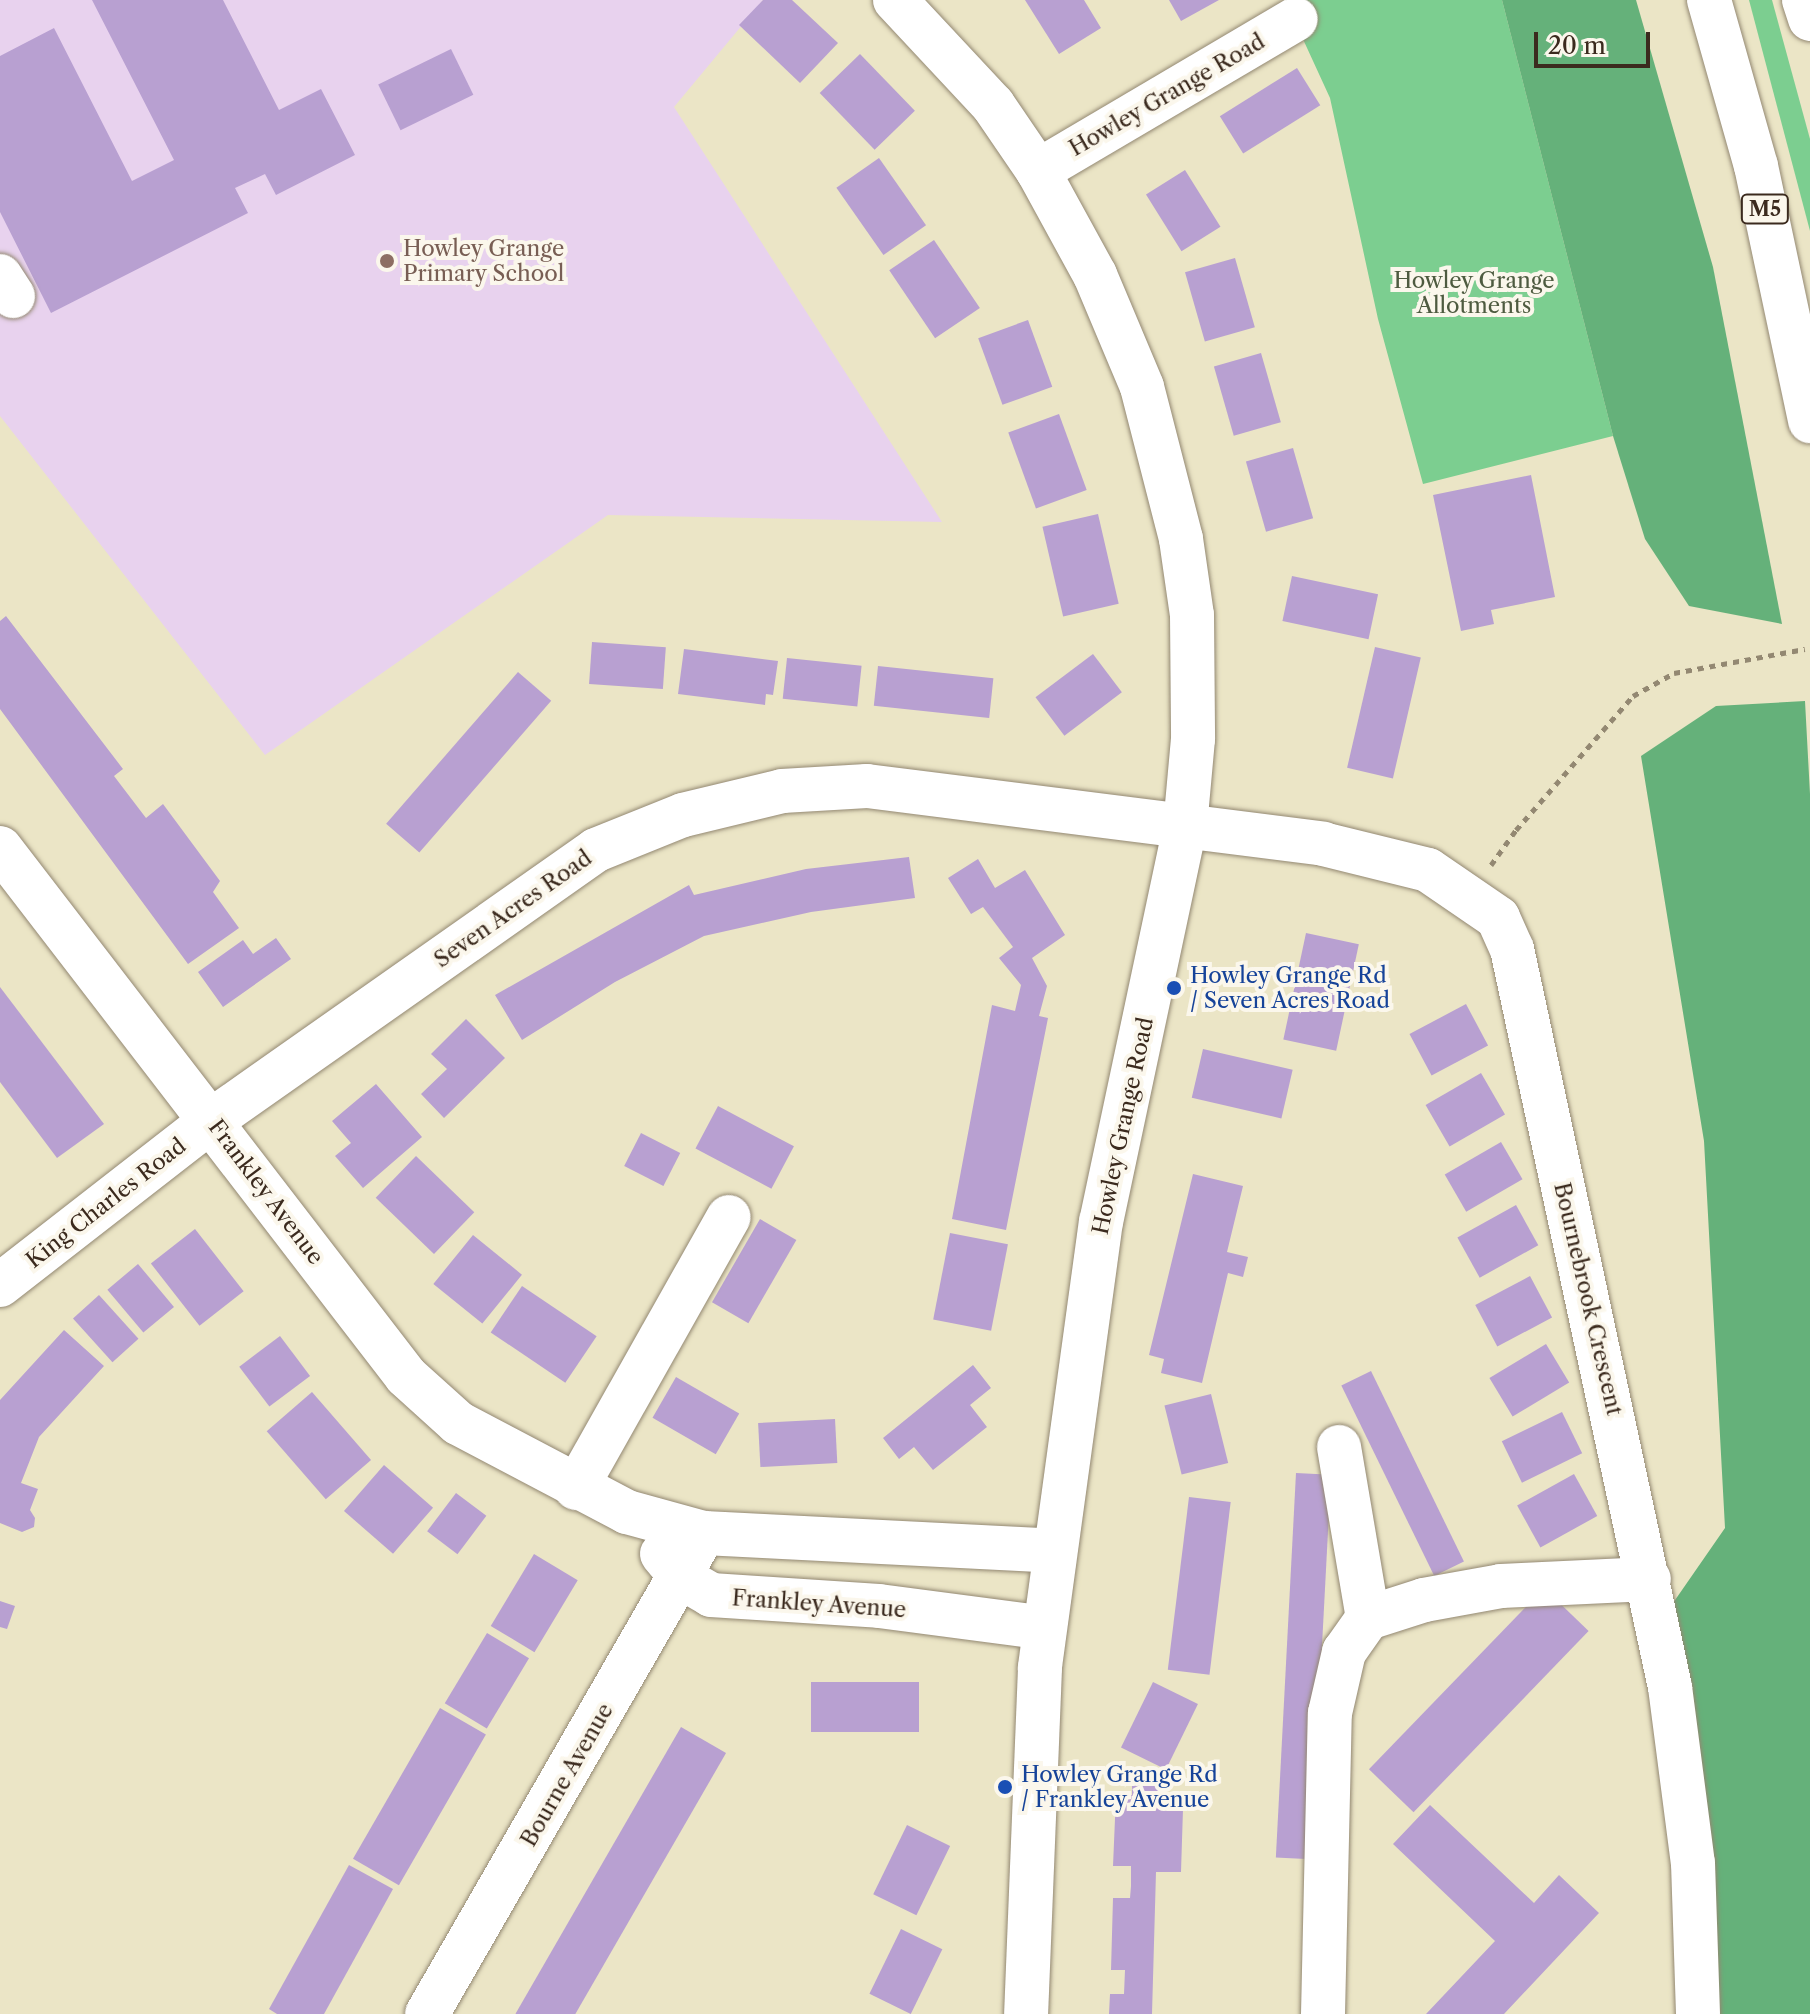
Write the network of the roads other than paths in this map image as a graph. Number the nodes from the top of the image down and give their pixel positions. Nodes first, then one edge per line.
1 (895, 0) edge
2 (1709, 0) edge
3 (1804, 0) edge
4 (1296, 19) dead end
5 (1810, 19) edge
6 (1038, 171) junction
7 (1810, 421) edge
8 (1185, 827) junction
9 (0, 848) edge
10 (212, 1120) junction
11 (729, 1217) dead end
12 (0, 1285) edge
13 (1339, 1447) dead end
14 (576, 1488) junction
15 (627, 1512) junction
16 (704, 1533) junction
17 (1055, 1551) junction
18 (682, 1578) junction
19 (1649, 1579) junction
20 (1368, 1618) junction
21 (1045, 1628) junction
22 (427, 2014) edge
23 (1026, 2014) edge
24 (1323, 2014) edge
25 (1698, 2014) edge

1 - 6 main road, Howley Grange Road
2 - 7 main road, M5
3 - 5 main road
4 - 6 main road, Howley Grange Road
6 - 8 main road, Howley Grange Road
8 - 10 main road, Seven Acres Road
8 - 17 main road, Howley Grange Road
8 - 19 main road, Bournebrook Crescent
9 - 10 main road, Frankley Avenue
10 - 12 main road, King Charles Road
10 - 14 main road, Frankley Avenue
11 - 14 main road
13 - 20 main road
14 - 15 main road, Frankley Avenue
15 - 16 main road, Frankley Avenue
15 - 18 main road, Frankley Avenue
16 - 17 main road, Frankley Avenue
16 - 18 main road, Bourne Avenue
17 - 21 main road, Howley Grange Road
18 - 21 main road, Frankley Avenue
18 - 22 main road, Bourne Avenue
19 - 20 main road
19 - 25 main road, Bournebrook Crescent
20 - 24 main road
21 - 23 main road, Howley Grange Road

